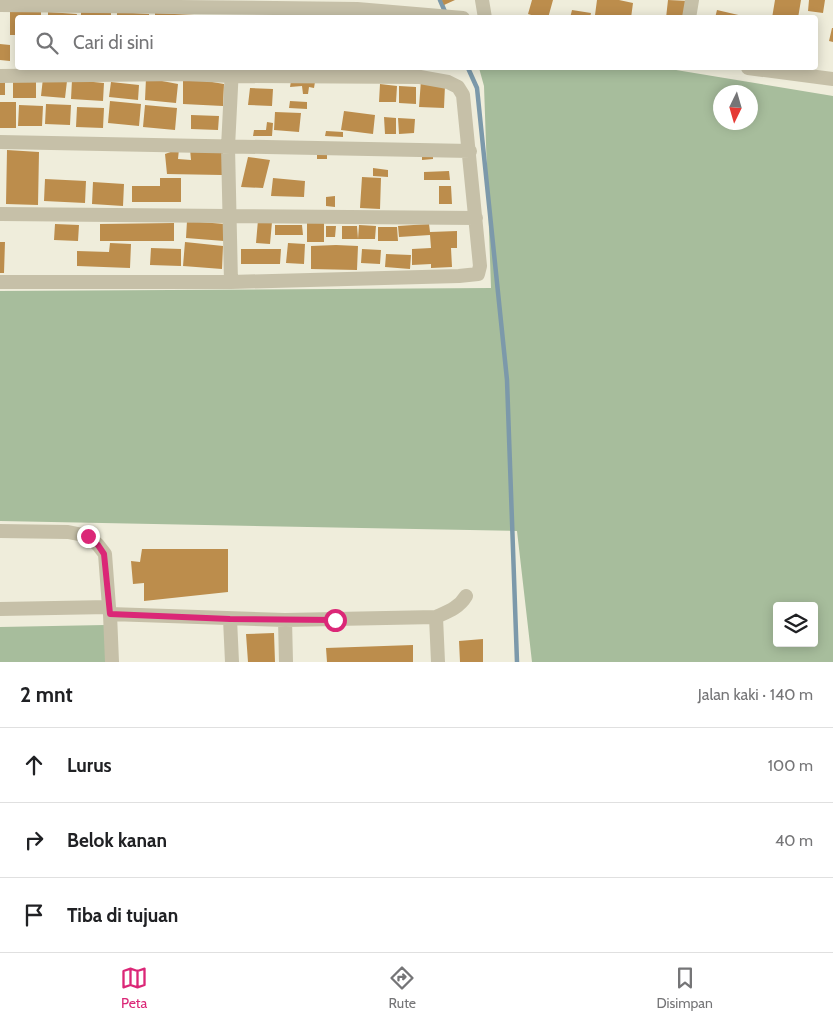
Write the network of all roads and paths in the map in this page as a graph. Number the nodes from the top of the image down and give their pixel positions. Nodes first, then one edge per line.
1 (482, 0) edge
2 (692, 0) edge
3 (0, 5) edge
4 (234, 13) edge
5 (436, 15) edge
6 (484, 15) edge
7 (690, 15) edge
8 (763, 70) edge
9 (232, 72) edge
10 (0, 76) edge
11 (833, 79) edge
12 (0, 142) edge
13 (228, 147) junction
14 (470, 151) junction
15 (0, 214) edge
16 (229, 216) junction
17 (476, 218) junction
18 (0, 282) edge
19 (231, 282) junction
20 (0, 531) edge
21 (466, 596) dead end
22 (0, 609) edge
23 (109, 611) junction
24 (436, 617) junction
25 (230, 619) junction
26 (284, 620) junction
27 (112, 662) edge
28 (232, 662) edge
29 (286, 662) edge
30 (438, 662) edge

1 - 6 street
2 - 7 street
3 - 4 street
4 - 5 street
8 - 11 street
9 - 10 street
9 - 13 street
9 - 14 street
12 - 13 street
13 - 14 street
13 - 16 street
14 - 17 street
15 - 16 street
16 - 17 street
16 - 19 street
17 - 19 street
18 - 19 street
20 - 23 street
21 - 24 street
22 - 23 street
23 - 25 street
23 - 27 street
24 - 26 street
24 - 30 street
25 - 26 street
25 - 28 street
26 - 29 street

